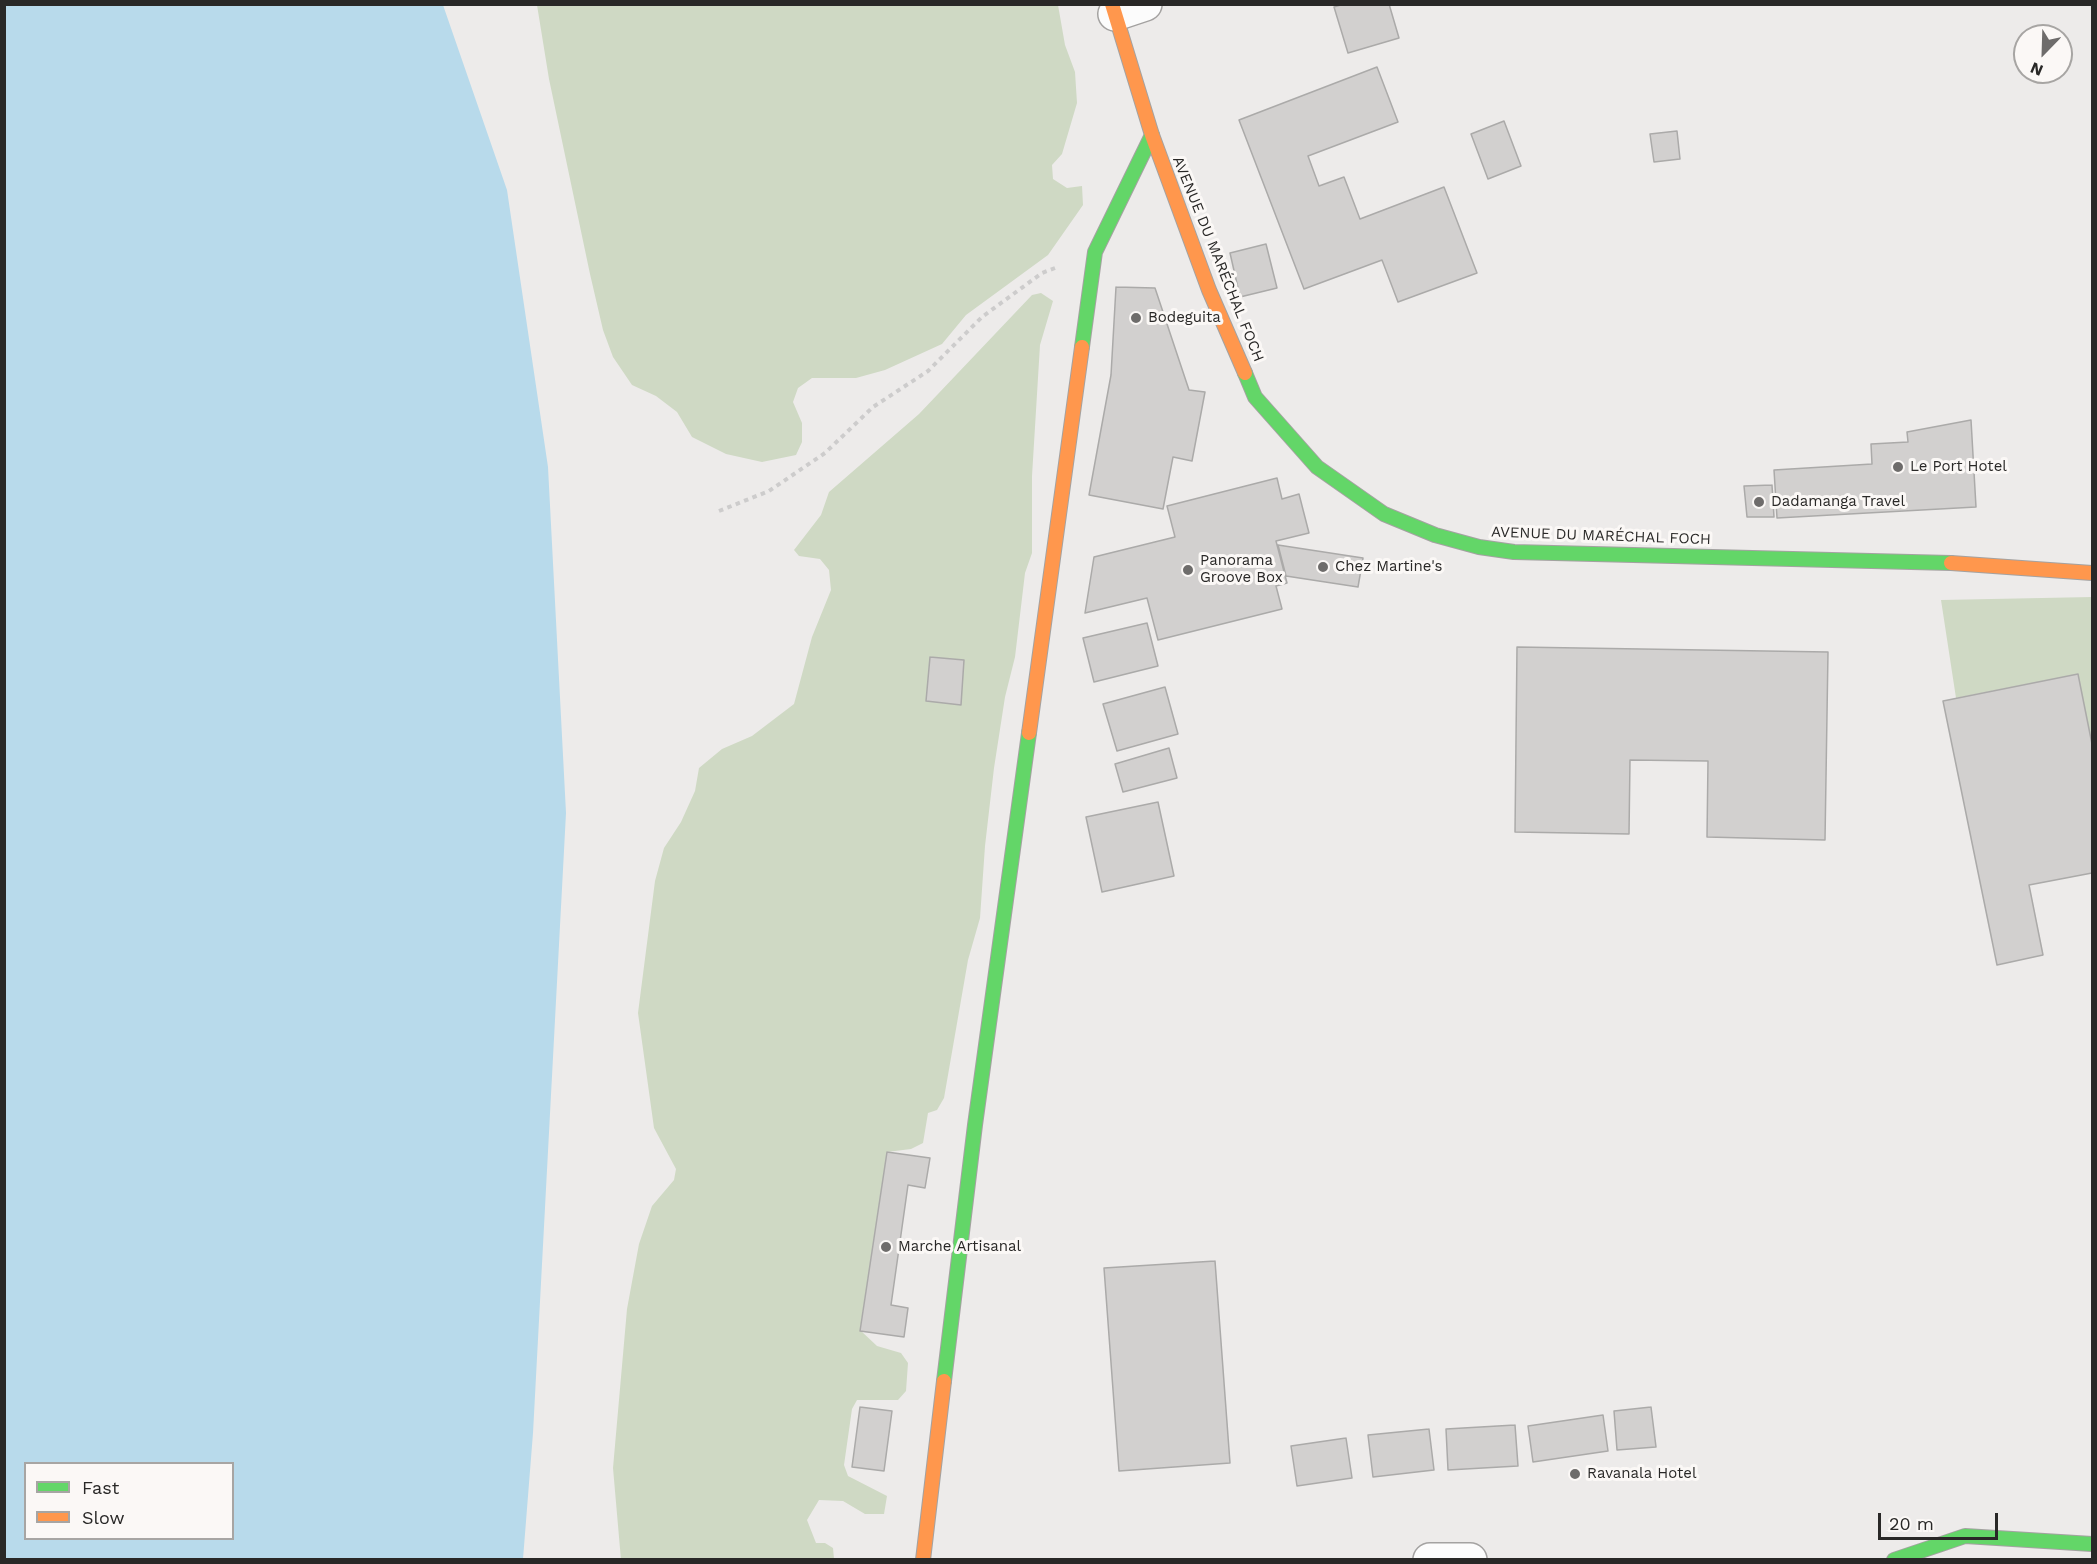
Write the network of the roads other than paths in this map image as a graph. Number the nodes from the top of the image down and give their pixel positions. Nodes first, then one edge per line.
1 (1124, 8) edge
2 (1152, 135) junction
3 (2092, 573) edge
4 (2092, 1544) edge
5 (923, 1560) edge
6 (1430, 1560) edge
7 (1470, 1560) edge
8 (1893, 1560) edge

1 - 2 main road, AVENUE DU MARÉCHAL FOCH
2 - 3 main road, AVENUE DU MARÉCHAL FOCH
2 - 5 main road
4 - 8 main road
6 - 7 street

